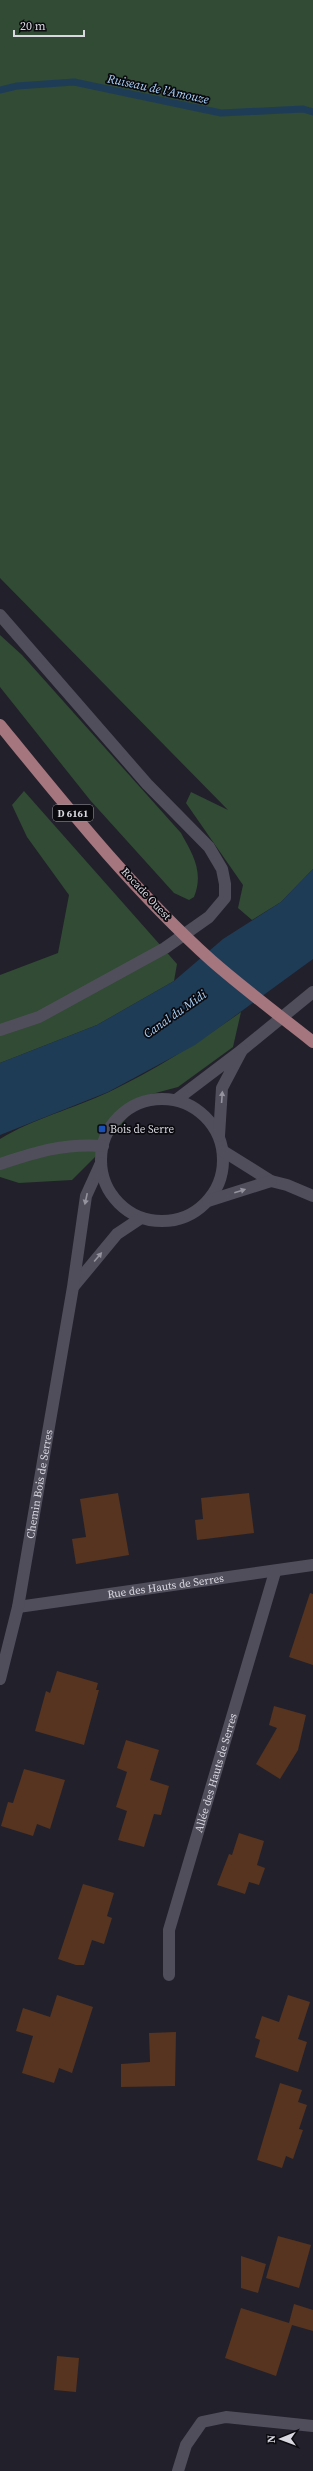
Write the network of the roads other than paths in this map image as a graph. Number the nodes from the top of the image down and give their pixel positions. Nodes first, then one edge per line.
1 (0, 615) edge
2 (0, 725) edge
3 (313, 992) edge
4 (0, 1030) edge
5 (313, 1042) edge
6 (242, 1050) junction
7 (176, 1100) junction
8 (219, 1136) junction
9 (103, 1146) junction
10 (223, 1151) junction
11 (101, 1163) junction
12 (0, 1164) edge
13 (271, 1182) junction
14 (313, 1196) edge
15 (208, 1201) junction
16 (141, 1218) junction
17 (73, 1287) junction
18 (313, 1565) edge
19 (275, 1572) junction
20 (18, 1607) junction
21 (0, 1679) edge
22 (169, 1975) dead end
23 (313, 2426) edge
24 (178, 2471) edge

1 - 4 street
2 - 5 main road, Rocade Ouest / D 6161
3 - 6 street
6 - 7 street
8 -> 6 street
7 - 8 street
7 - 9 street
8 - 10 street
9 - 11 street
9 - 12 street
10 - 13 street
10 - 15 street
11 - 16 street
11 -> 17 street, Chemin Bois de Serres
13 - 14 street
15 -> 13 street
15 - 16 street
17 -> 16 street
17 - 20 street, Chemin Bois de Serres
18 - 19 street, Rue des Hauts de Serres
19 - 20 street, Rue des Hauts de Serres
19 - 22 street, Allée des Hauts de Serres
20 - 21 street, Chemin Bois de Serres
23 - 24 street

